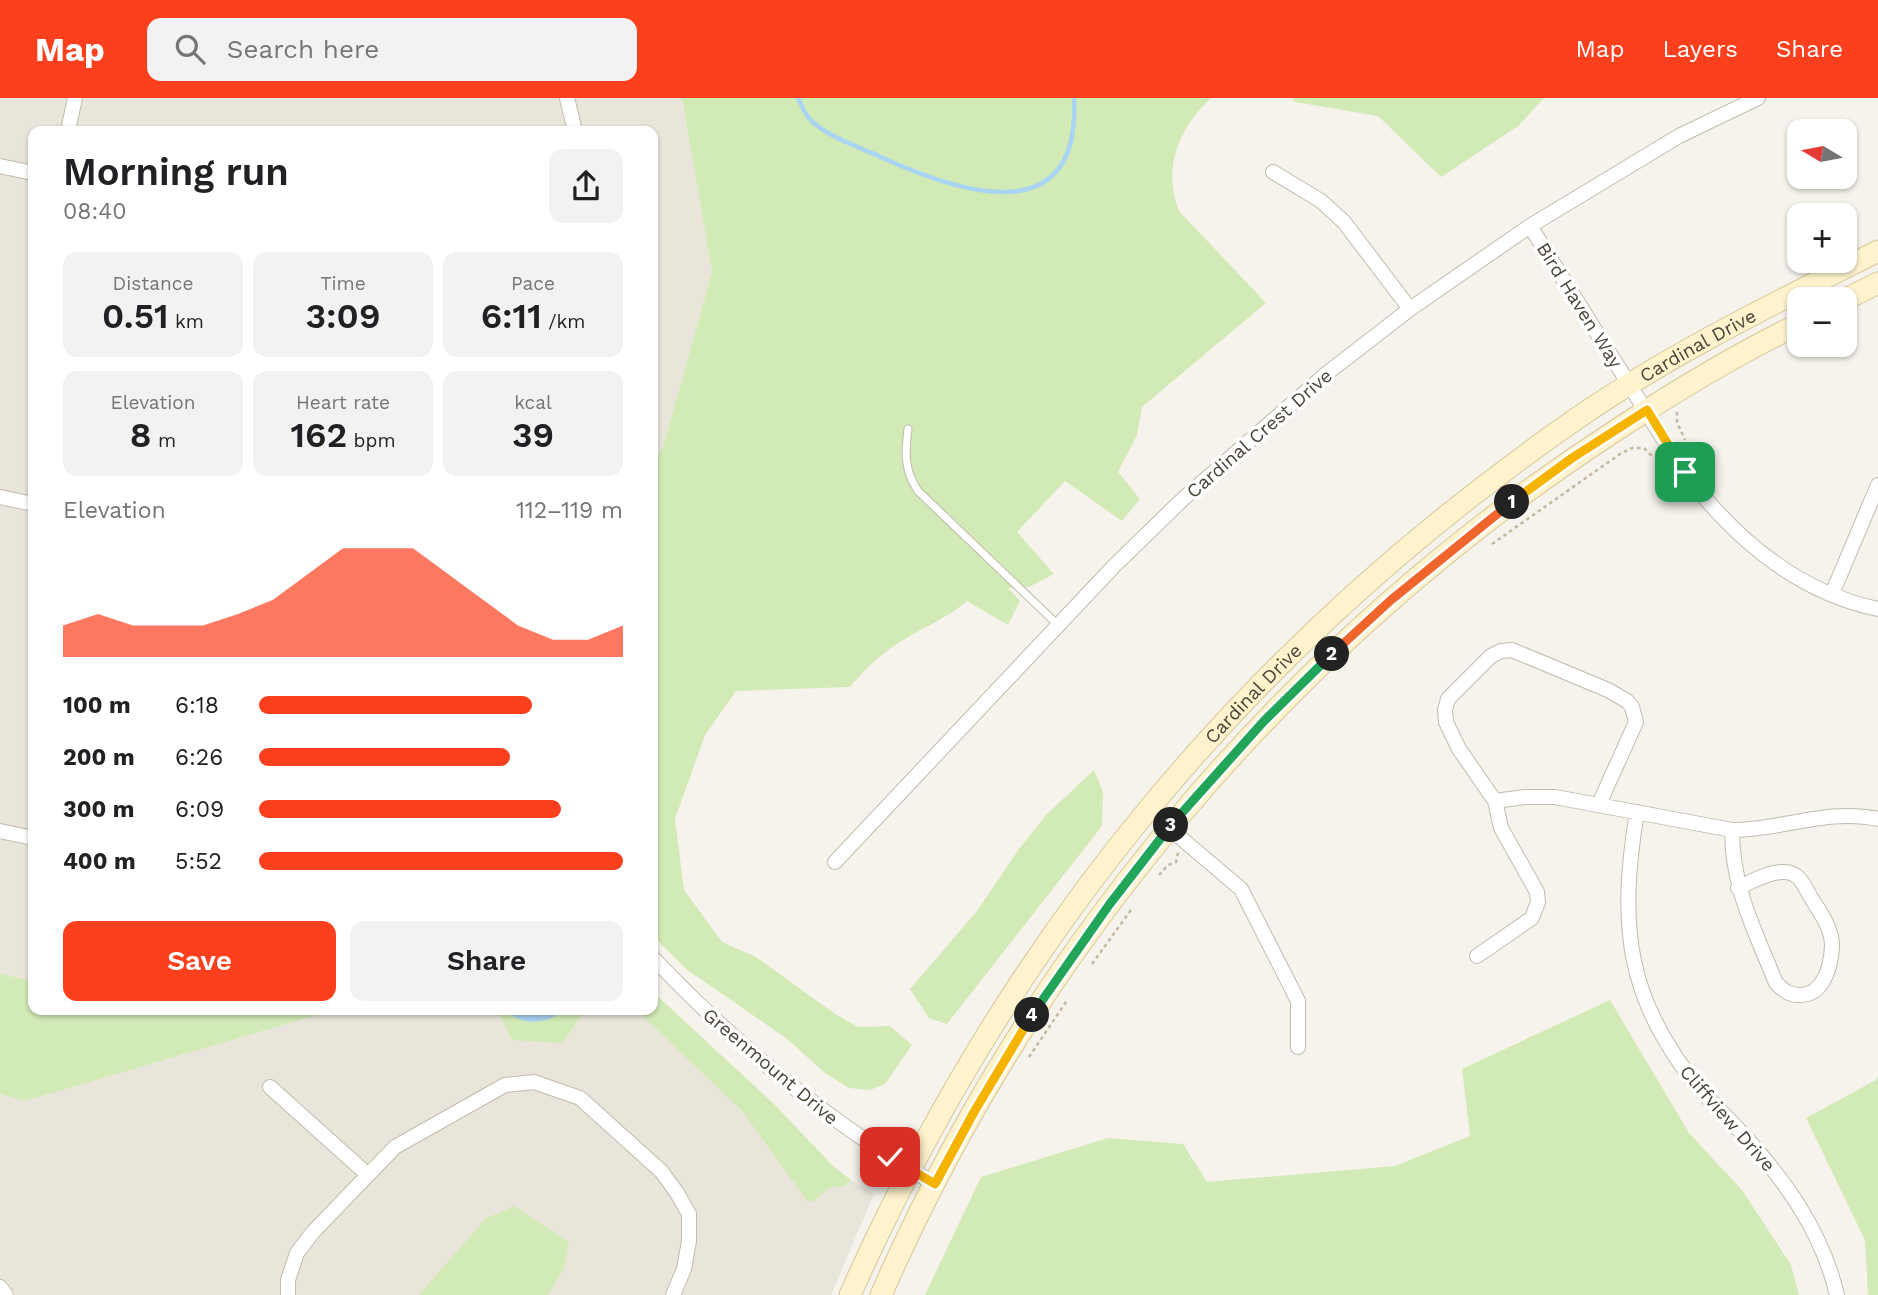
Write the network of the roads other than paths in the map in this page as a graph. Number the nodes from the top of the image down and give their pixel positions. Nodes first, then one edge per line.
1 (75, 98) edge
2 (567, 98) edge
3 (1758, 98) edge
4 (69, 126) edge
5 (574, 126) edge
6 (0, 166) edge
7 (28, 172) edge
8 (1273, 172) dead end
9 (1530, 226) junction
10 (1878, 251) edge
11 (1878, 283) edge
12 (1857, 294) edge
13 (1410, 309) junction
14 (1787, 330) edge
15 (1630, 385) junction
16 (1647, 410) junction
17 (908, 429) dead end
18 (1878, 485) edge
19 (0, 497) edge
20 (28, 503) edge
21 (1832, 594) junction
22 (1878, 609) edge
23 (1058, 625) junction
24 (1495, 801) junction
25 (1599, 804) junction
26 (1637, 812) junction
27 (1878, 819) edge
28 (1168, 828) junction
29 (1732, 830) junction
30 (0, 831) edge
31 (28, 837) edge
32 (835, 862) dead end
33 (1738, 888) junction
34 (1477, 956) dead end
35 (658, 963) edge
36 (1298, 1047) dead end
37 (270, 1087) dead end
38 (909, 1170) junction
39 (368, 1175) junction
40 (935, 1184) junction
41 (0, 1287) edge
42 (6, 1295) edge
43 (288, 1295) edge
44 (673, 1295) edge
45 (850, 1295) edge
46 (881, 1295) edge
47 (1837, 1295) edge

1 - 4 street
2 - 5 street
3 - 9 street, Cardinal Crest Drive
6 - 7 street
8 - 13 street
9 - 13 street, Cardinal Crest Drive
9 - 15 street, Bird Haven Way
10 - 15 main road, Cardinal Drive
11 - 12 main road
13 - 23 street, Cardinal Crest Drive
14 - 16 main road, Cardinal Drive
15 - 16 street, Bird Haven Way
15 - 38 main road, Cardinal Drive
16 - 21 street, Bird Haven Way
16 - 28 main road, Cardinal Drive
17 - 23 lane
18 - 21 street
19 - 20 street
21 - 22 street, Bird Haven Way
23 - 32 street, Cardinal Crest Drive
24 - 25 street
24 - 25 street
24 - 34 street
25 - 26 street
26 - 29 street
26 - 47 street, Cliffview Drive
27 - 29 street
28 - 36 street
28 - 40 main road, Cardinal Drive
29 - 33 street
30 - 31 street
33 - 33 street
35 - 38 street, Greenmount Drive
37 - 39 street
38 - 40 street, Greenmount Drive
38 - 45 main road, Cardinal Drive
39 - 43 street
39 - 44 street
40 - 46 main road, Cardinal Drive
41 - 42 street

